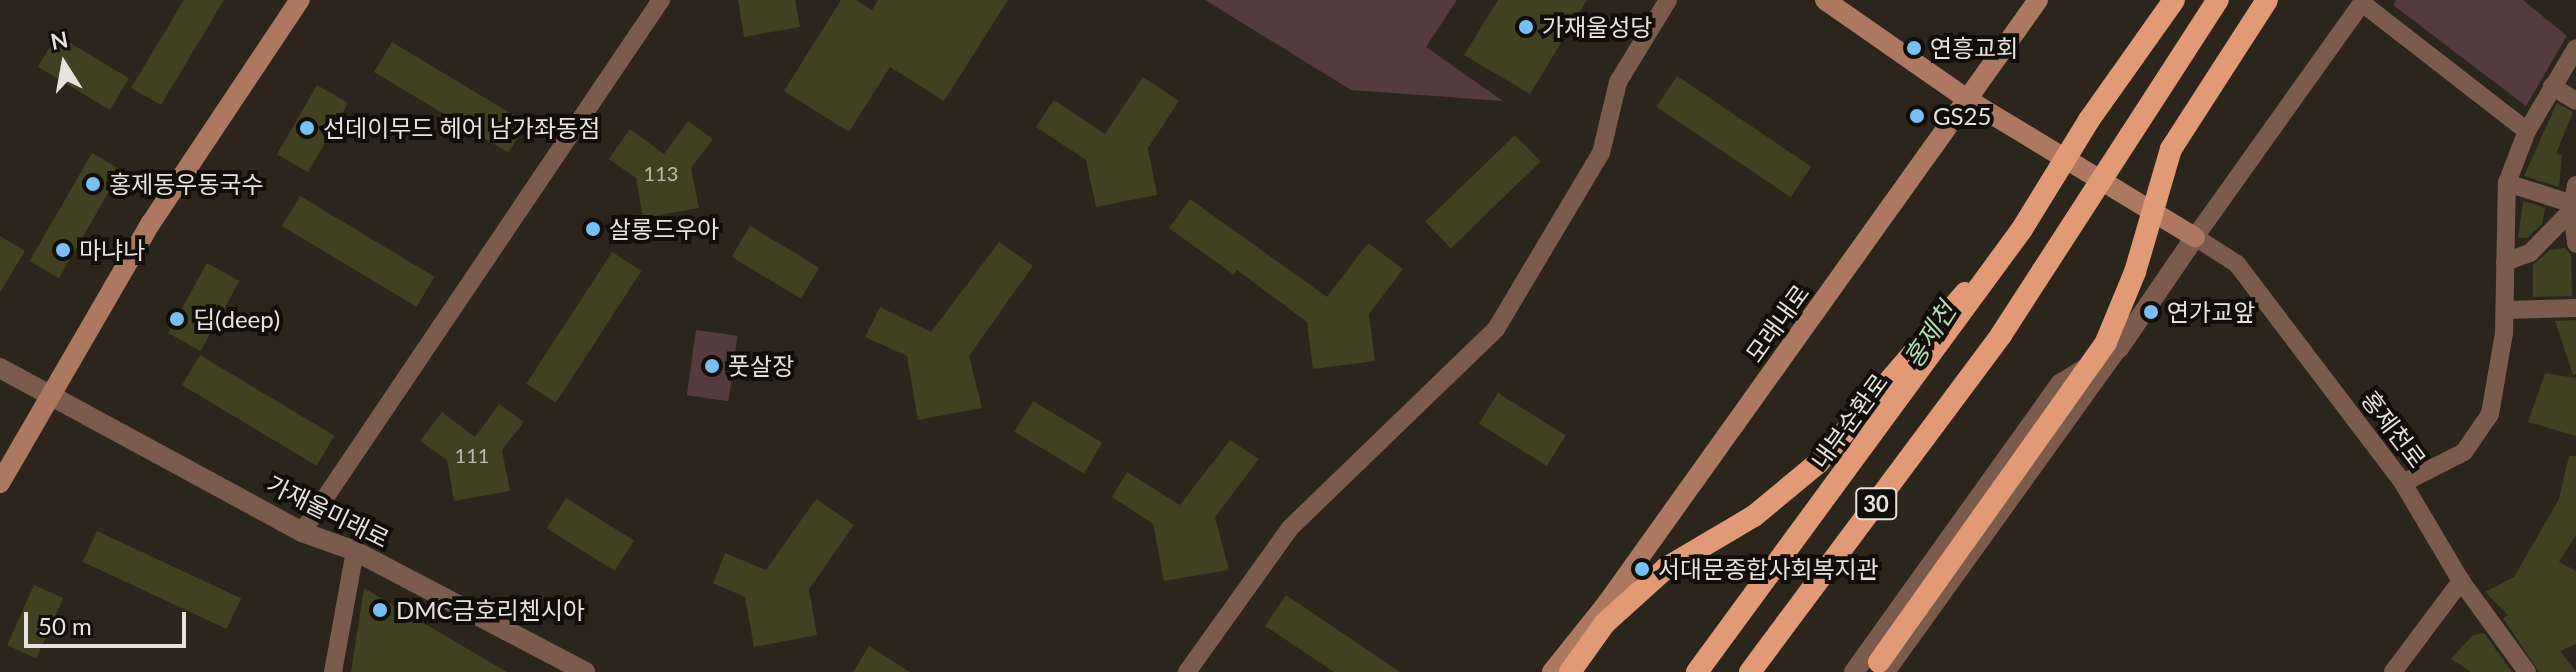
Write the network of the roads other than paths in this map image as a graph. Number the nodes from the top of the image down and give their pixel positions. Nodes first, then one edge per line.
1 (300, 0) edge
2 (661, 0) edge
3 (1668, 0) edge
4 (1825, 0) edge
5 (2038, 0) edge
6 (2174, 0) edge
7 (2218, 0) edge
8 (2267, 0) edge
9 (2363, 2) edge
10 (2576, 48) edge
11 (2552, 86) junction
12 (1970, 101) junction
13 (2576, 101) edge
14 (2527, 131) junction
15 (2507, 183) junction
16 (2576, 185) edge
17 (2572, 207) junction
18 (2022, 229) junction
19 (2195, 237) junction
20 (2576, 244) edge
21 (2505, 262) junction
22 (2576, 308) edge
23 (2505, 310) junction
24 (2119, 348) junction
25 (0, 368) edge
26 (51, 393) junction
27 (0, 483) edge
28 (2403, 483) junction
29 (302, 532) junction
30 (355, 551) junction
31 (2461, 581) junction
32 (1879, 669) edge
33 (333, 672) edge
34 (585, 672) edge
35 (1187, 672) edge
36 (1552, 672) edge
37 (1570, 672) edge
38 (1697, 672) edge
39 (1750, 672) edge
40 (1854, 672) edge
41 (2393, 672) edge
42 (2527, 672) edge

1 - 26 main road
2 - 29 street
3 - 35 street
4 - 12 main road
5 - 12 main road, 모래내로
6 - 18 highway, 내부순환로 / 30, bridge
7 - 39 highway, 30, bridge
8 - 32 highway, bridge
9 - 14 street
9 - 19 street
10 - 11 street
11 - 13 street
11 - 14 street
12 - 19 main road, bridge
12 - 36 main road, 모래내로
14 - 15 street
15 - 17 street
15 - 21 street
16 - 17 street
17 - 20 street
17 - 21 street
18 - 37 highway, bridge
18 - 38 highway, 내부순환로 / 30, bridge
19 - 24 street
19 - 28 street, 홍제천로
21 - 23 street
22 - 23 street
23 - 28 street
24 - 32 street
24 - 40 street
25 - 26 street, 가재울미래로
26 - 27 main road
26 - 29 street, 가재울미래로
28 - 31 street, 홍제천로
29 - 30 street, 가재울미래로
30 - 33 street
30 - 34 street, 가재울미래로
31 - 41 street
31 - 42 street, 홍제천로

